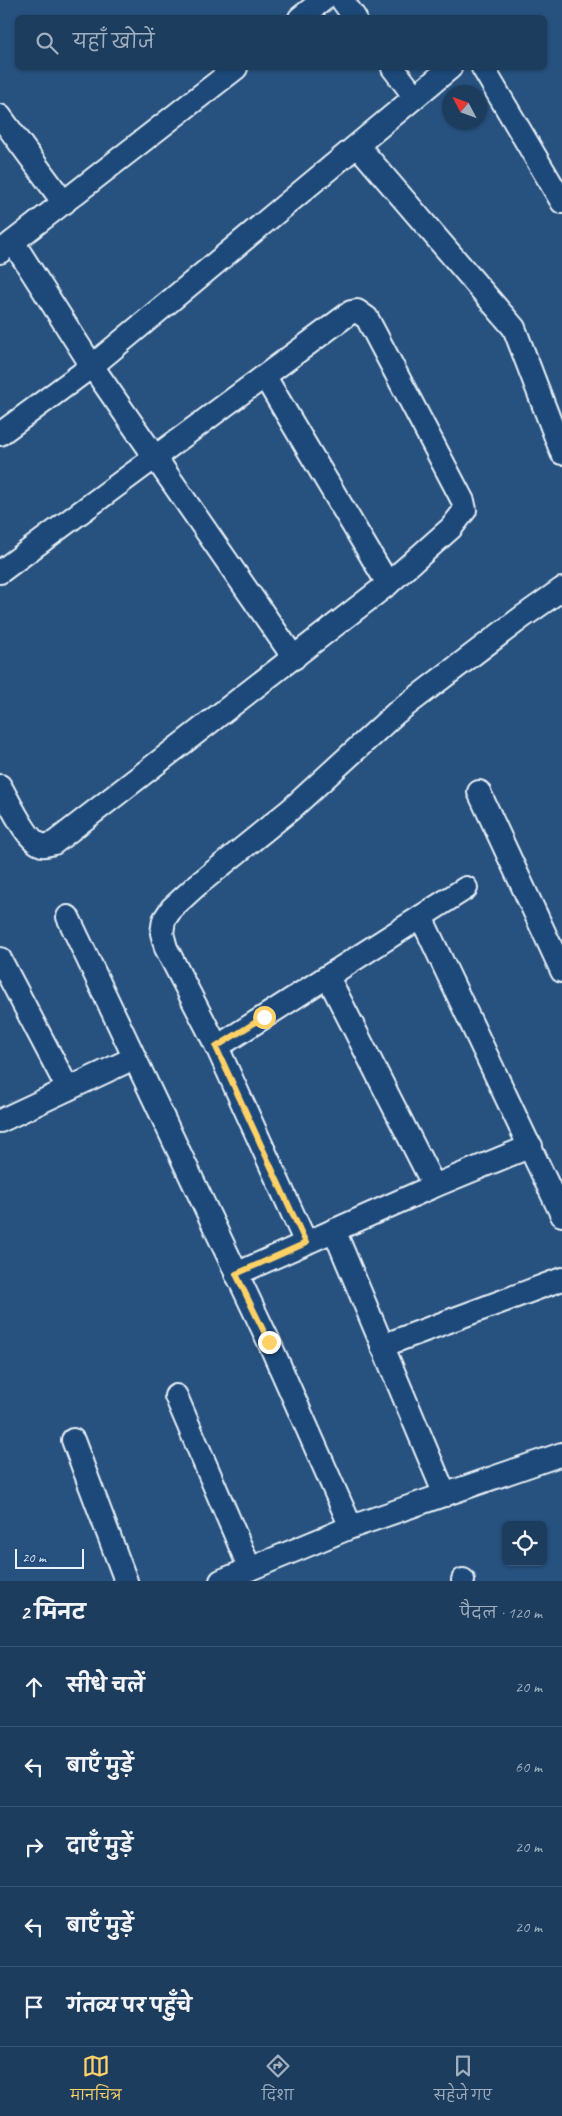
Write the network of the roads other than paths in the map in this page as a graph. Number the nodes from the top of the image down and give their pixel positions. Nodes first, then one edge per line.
1 (323, 0) edge
2 (342, 0) edge
3 (304, 15) edge
4 (353, 15) edge
5 (233, 70) edge
6 (395, 70) edge
7 (448, 70) edge
8 (484, 70) edge
9 (415, 97) junction
10 (0, 116) edge
11 (358, 146) junction
12 (562, 202) edge
13 (64, 203) junction
14 (6, 247) edge
15 (92, 366) junction
16 (265, 377) junction
17 (0, 434) edge
18 (562, 453) edge
19 (156, 456) junction
20 (0, 572) edge
21 (388, 584) junction
22 (562, 589) edge
23 (294, 658) junction
24 (0, 786) edge
25 (478, 792) dead end
26 (466, 888) dead end
27 (68, 917) dead end
28 (421, 917) junction
29 (0, 959) edge
30 (562, 971) edge
31 (328, 977) junction
32 (216, 1047) junction
33 (134, 1058) junction
34 (68, 1089) junction
35 (0, 1120) edge
36 (531, 1146) junction
37 (434, 1186) junction
38 (562, 1215) edge
39 (334, 1230) junction
40 (306, 1243) junction
41 (236, 1274) junction
42 (562, 1279) edge
43 (382, 1346) junction
44 (176, 1396) dead end
45 (73, 1440) dead end
46 (562, 1454) edge
47 (445, 1495) junction
48 (351, 1527) junction
49 (250, 1569) junction
50 (126, 1581) edge
51 (221, 1581) edge

1 - 3 street
2 - 4 street
5 - 13 street
6 - 9 street
7 - 9 street
8 - 12 street
9 - 11 street
10 - 13 street
11 - 15 street
11 - 18 street
13 - 14 street
14 - 15 street
15 - 17 street
15 - 19 street
16 - 19 street
16 - 21 street
16 - 21 street
19 - 20 street
19 - 23 street
21 - 23 street
22 - 32 street
23 - 24 street
25 - 30 street
26 - 28 street
27 - 33 street
28 - 31 street
28 - 36 street
29 - 34 street
31 - 32 street
31 - 37 street
32 - 40 street
33 - 34 street
33 - 41 street
34 - 35 street
36 - 37 street
36 - 38 street
37 - 39 street
39 - 40 street
39 - 43 street
40 - 41 street
41 - 48 street
42 - 43 street
43 - 47 street
44 - 49 street
45 - 50 street
46 - 47 street
47 - 48 street
48 - 49 street
49 - 51 street

